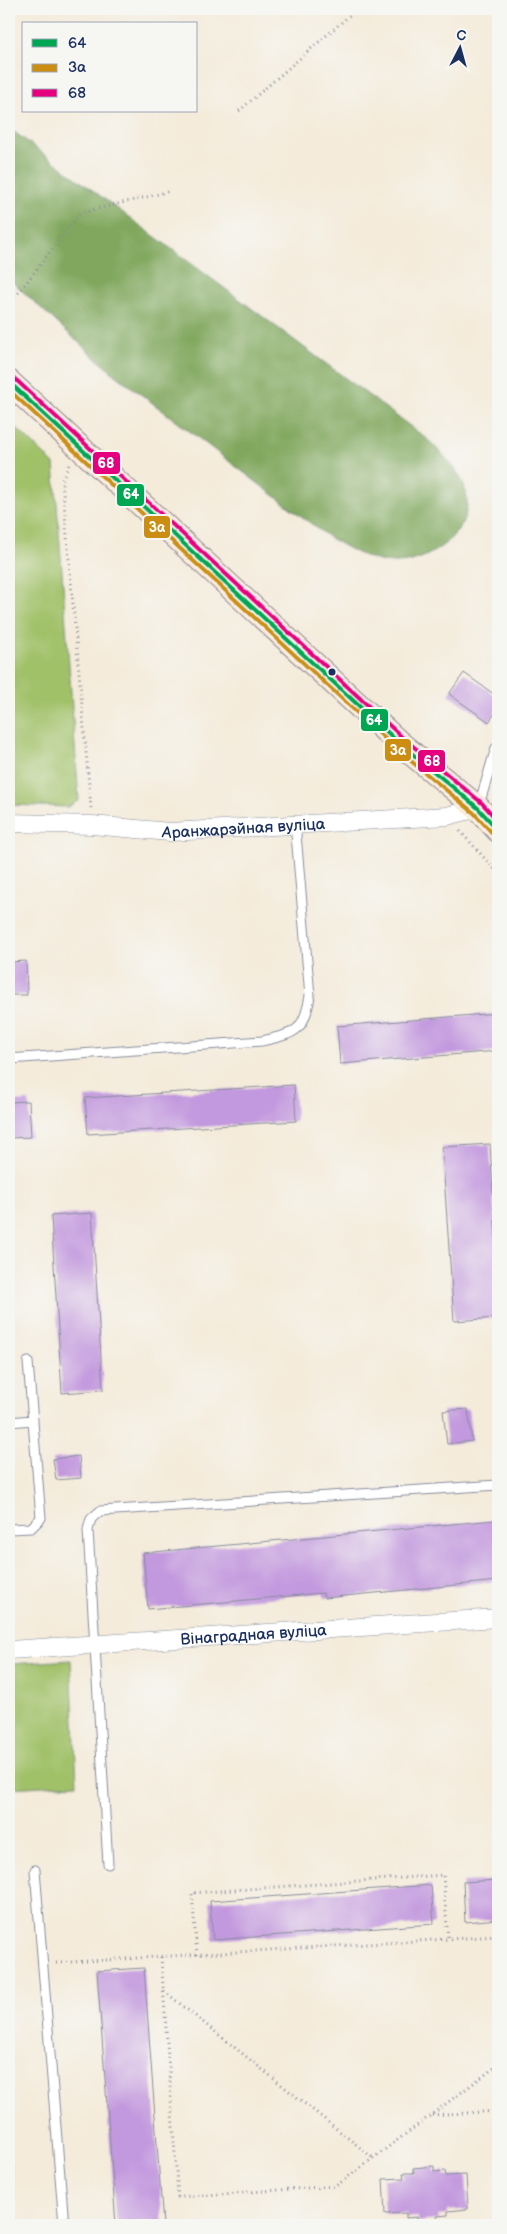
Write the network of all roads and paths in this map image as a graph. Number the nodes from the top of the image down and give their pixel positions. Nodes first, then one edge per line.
1 (357, 9) edge
2 (239, 112) dead end
3 (171, 191) dead end
4 (9, 305) edge
5 (9, 382) edge
6 (77, 446) junction
7 (496, 748) dead end
8 (478, 808) junction
9 (447, 816) junction
10 (9, 822) edge
11 (294, 823) junction
12 (92, 825) junction
13 (498, 830) edge
14 (498, 873) edge
15 (9, 1059) edge
16 (28, 1362) dead end
17 (34, 1420) junction
18 (9, 1422) edge
19 (498, 1485) edge
20 (9, 1529) edge
21 (498, 1618) edge
22 (94, 1645) junction
23 (9, 1650) edge
24 (108, 1864) dead end
25 (35, 1870) dead end
26 (498, 1936) edge
27 (448, 1939) junction
28 (197, 1955) junction
29 (161, 1957) junction
30 (43, 1964) junction
31 (164, 1990) junction
32 (498, 2065) edge
33 (498, 2111) edge
34 (430, 2115) junction
35 (373, 2158) junction
36 (9, 2200) edge
37 (14, 2225) edge
38 (64, 2225) edge

1 - 2 path
3 - 4 path
5 - 6 street
6 - 8 street
6 - 12 path
7 - 8 lane
8 - 9 street, Аранжарэйная вуліца
8 - 13 street
9 - 11 street, Аранжарэйная вуліца
9 - 14 path
10 - 12 street, Аранжарэйная вуліца
11 - 12 street, Аранжарэйная вуліца
11 - 15 lane
16 - 17 lane
17 - 18 lane
17 - 20 lane
19 - 22 lane
21 - 22 street, Вінаградная вуліца
22 - 23 street, Вінаградная вуліца
22 - 24 lane
25 - 30 lane
26 - 27 path
27 - 28 path
27 - 28 path
28 - 29 path
29 - 30 path
29 - 31 path
30 - 38 lane
31 - 35 path
31 - 35 path
32 - 34 path
33 - 34 path
34 - 35 path
36 - 37 path

